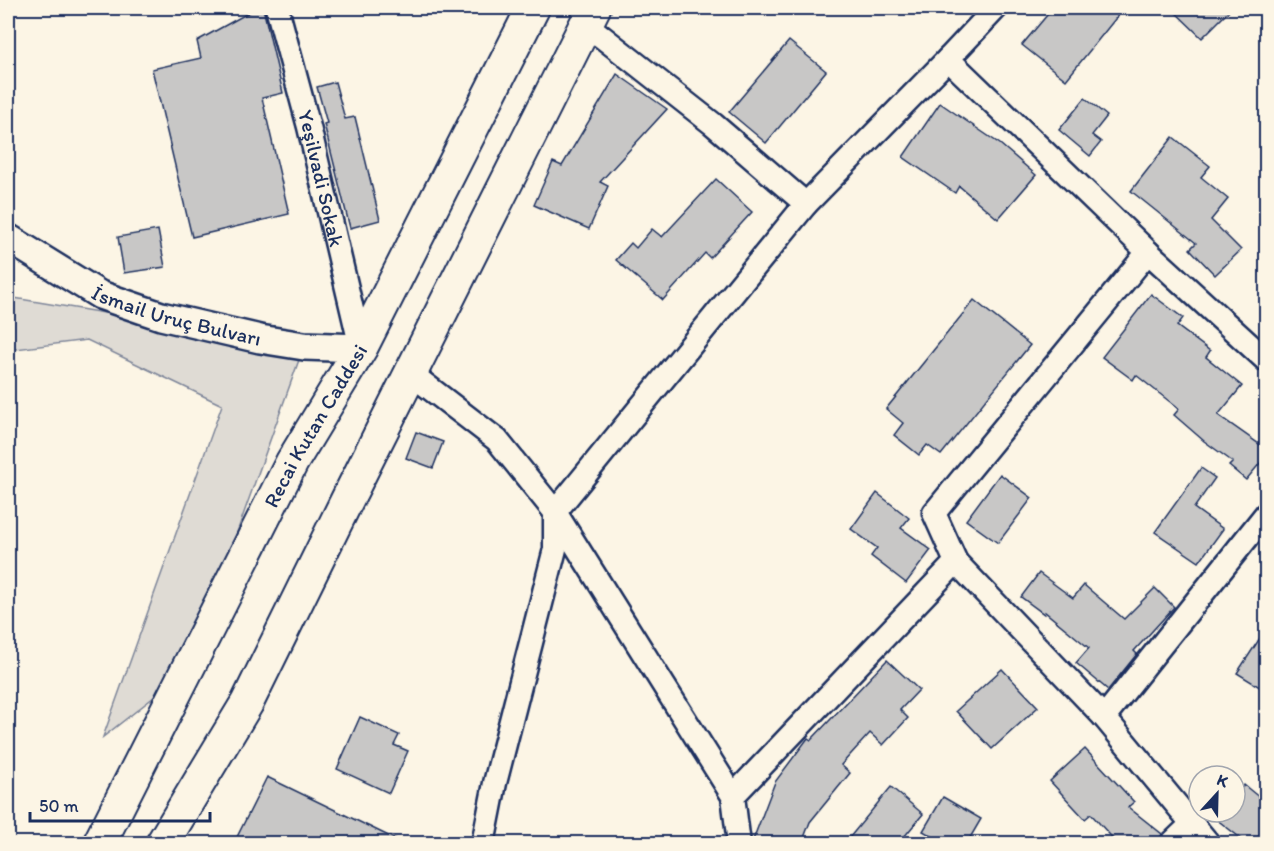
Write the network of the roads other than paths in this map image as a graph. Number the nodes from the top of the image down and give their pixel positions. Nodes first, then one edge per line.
1 (277, 8) edge
2 (532, 8) edge
3 (996, 8) edge
4 (590, 16) edge
5 (948, 59) junction
6 (806, 204) junction
7 (8, 238) edge
8 (1148, 252) junction
9 (361, 348) junction
10 (1266, 360) edge
11 (410, 373) junction
12 (555, 512) junction
13 (1266, 514) edge
14 (956, 562) junction
15 (1104, 717) junction
16 (733, 796) junction
17 (1187, 818) edge
18 (1192, 824) joint
19 (99, 843) edge
20 (162, 843) edge
21 (483, 843) edge
22 (739, 843) edge
23 (1171, 843) edge
24 (1209, 843) edge

1 - 9 street, Yeşilvadi Sokak
2 - 9 main road, Recai Kutan Caddesi
3 - 5 street
4 - 6 street
4 - 11 main road
5 - 6 street
5 - 8 street
6 - 12 street
7 - 9 street, İsmail Uruç Bulvarı
8 - 10 street
8 - 14 street
9 - 19 main road, Recai Kutan Caddesi
11 - 12 street
11 - 20 main road
12 - 16 street
12 - 21 street
13 - 15 street
14 - 15 street
14 - 16 street
15 - 17 street
16 - 22 street
18 - 23 street
18 - 24 street

